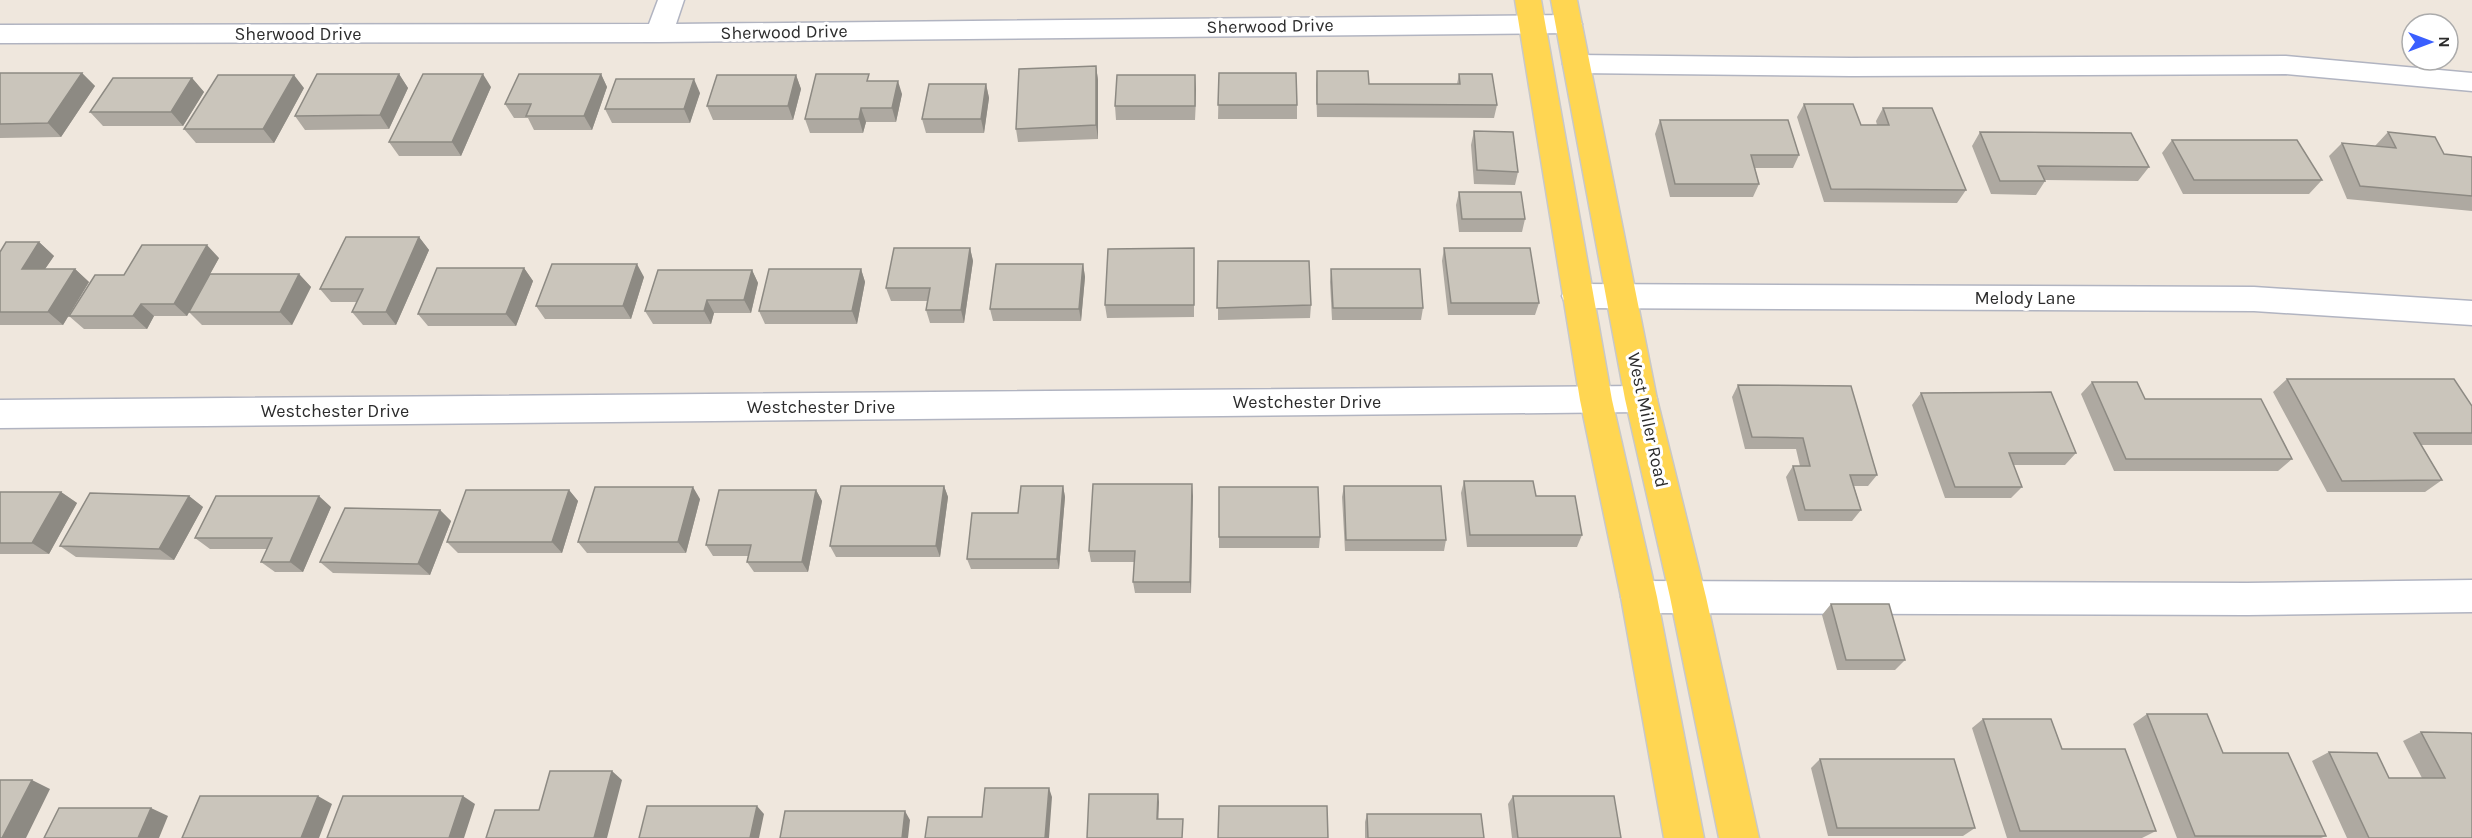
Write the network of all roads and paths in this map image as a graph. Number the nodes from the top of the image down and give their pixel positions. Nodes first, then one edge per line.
1 (671, 0) edge
2 (1530, 12) edge
3 (1566, 12) edge
4 (659, 33) junction
5 (0, 34) edge
6 (1577, 64) junction
7 (2472, 82) edge
8 (1577, 296) junction
9 (1622, 296) junction
10 (2472, 313) edge
11 (1641, 399) junction
12 (1596, 400) junction
13 (0, 414) edge
14 (2472, 596) edge
15 (1639, 597) junction
16 (1688, 597) junction
17 (1684, 838) edge
18 (1739, 838) edge

1 - 4 street
2 - 3 street, Sherwood Drive
2 - 4 street, Sherwood Drive
2 - 8 main road
3 - 6 main road, West Miller Road
4 - 5 street, Sherwood Drive
6 - 7 street
6 - 9 main road, West Miller Road
8 - 9 street, Melody Lane
8 - 12 main road
9 - 10 street, Melody Lane
9 - 11 main road, West Miller Road
11 - 12 street, Westchester Drive
11 - 16 main road, West Miller Road
12 - 13 street, Westchester Drive
12 - 15 main road
14 - 16 street
15 - 16 street
15 - 17 main road
16 - 18 main road, West Miller Road

